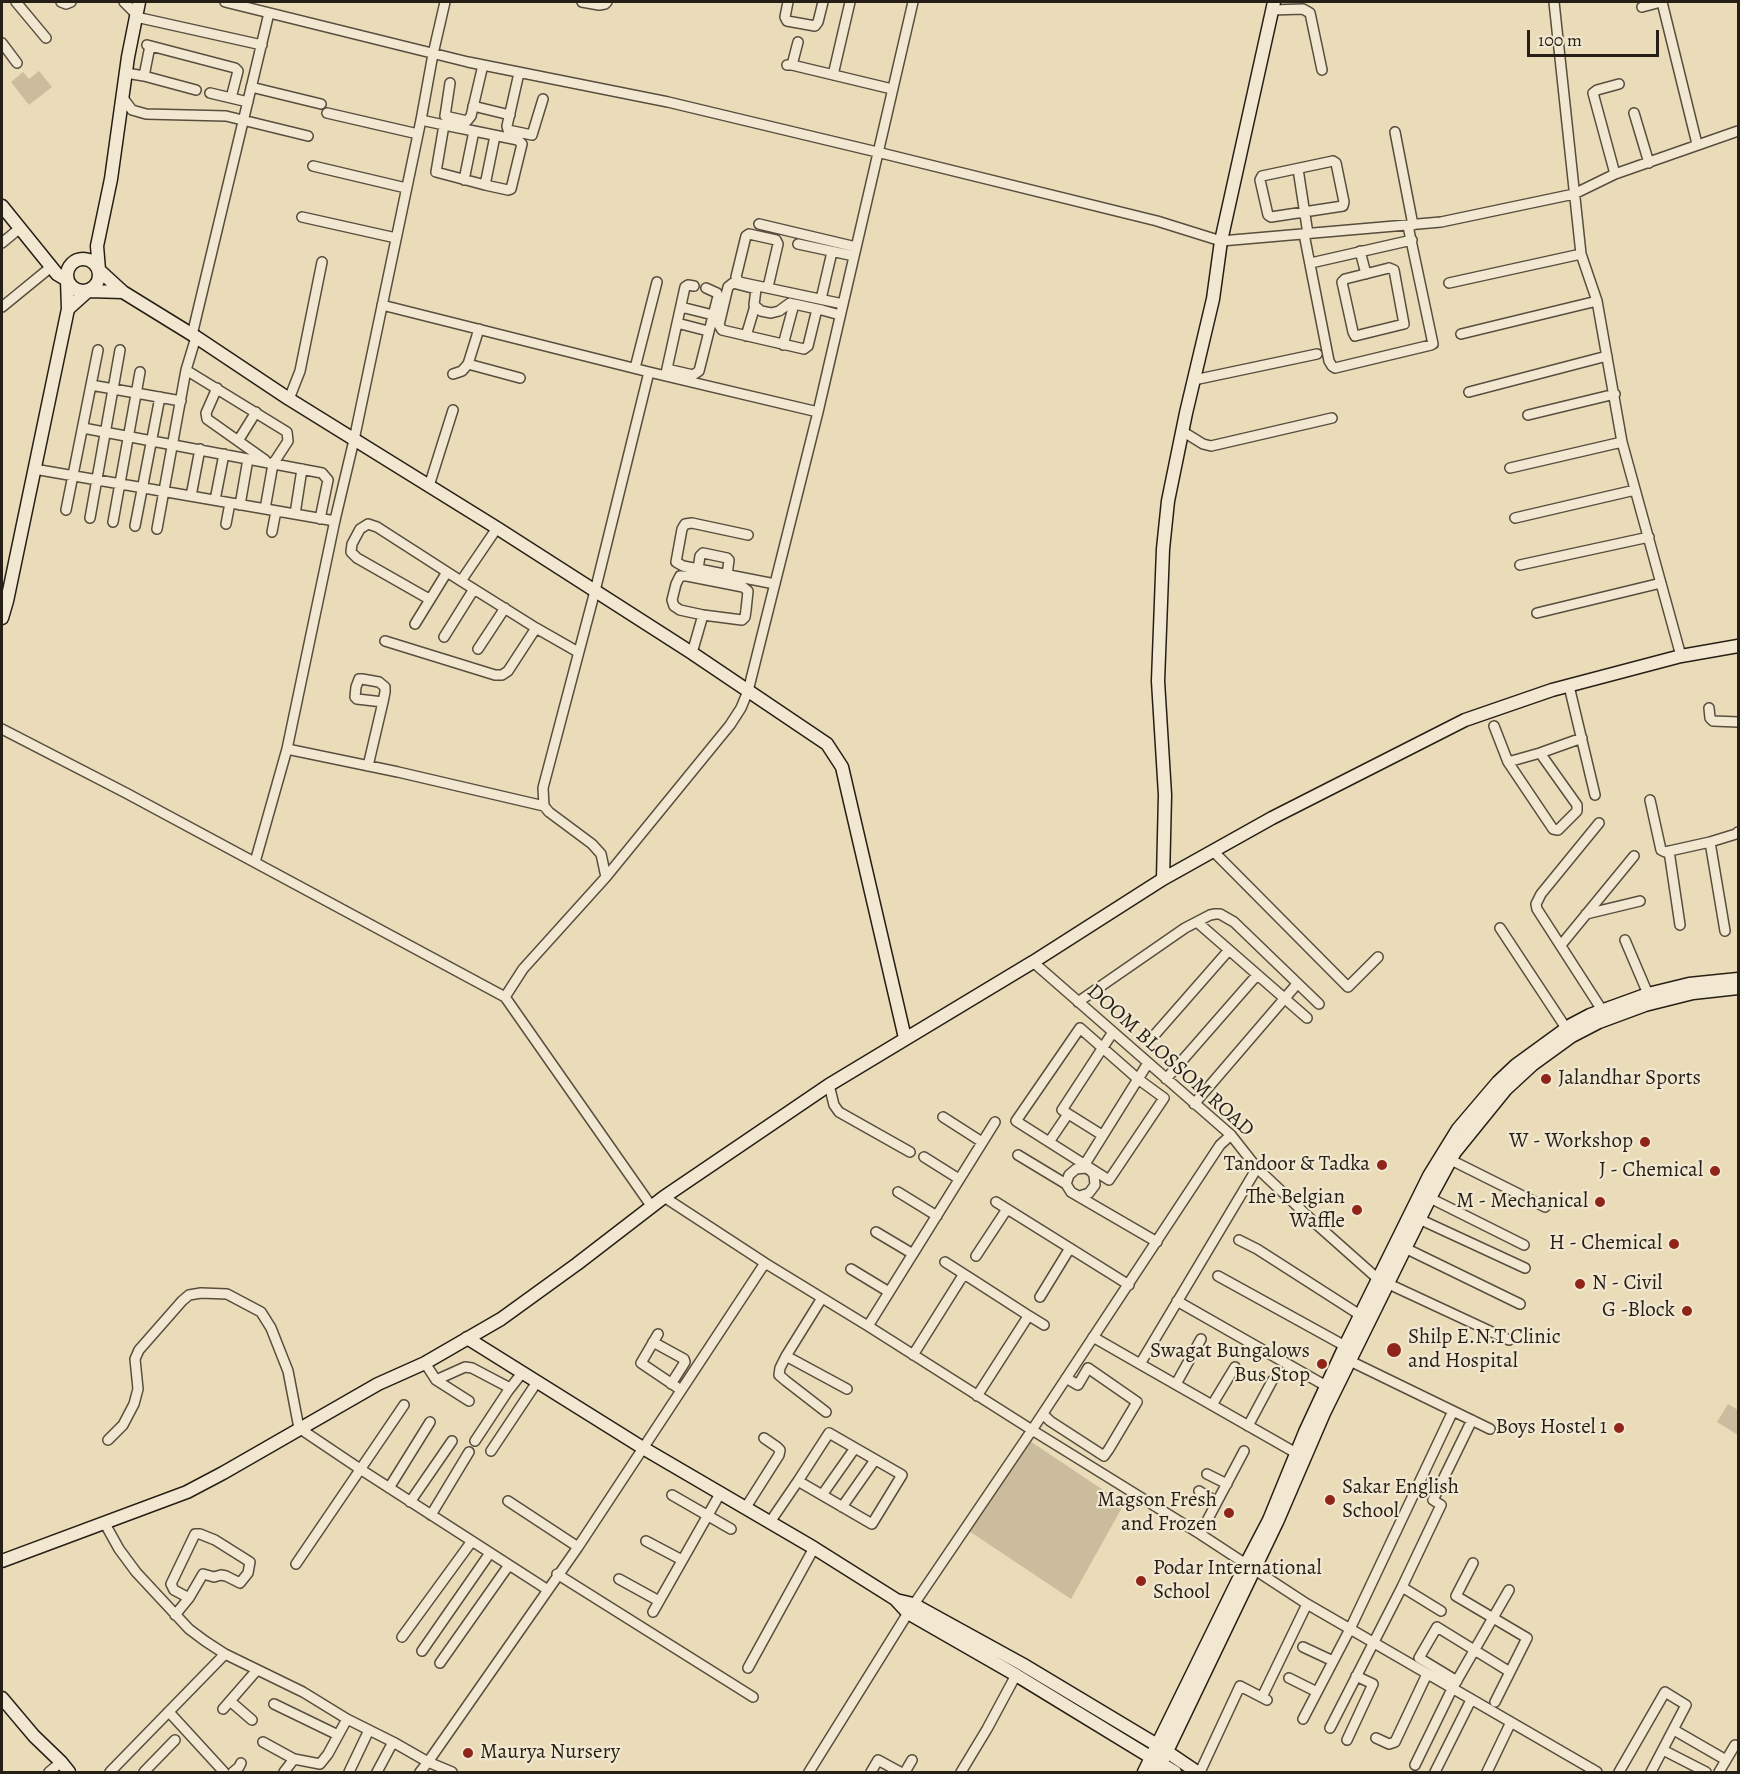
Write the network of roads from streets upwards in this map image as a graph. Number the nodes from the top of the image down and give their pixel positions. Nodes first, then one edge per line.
1 (16, 2) edge
2 (61, 2) edge
3 (71, 2) edge
4 (124, 2) edge
5 (225, 2) edge
6 (445, 2) edge
7 (582, 2) edge
8 (607, 2) edge
9 (788, 2) edge
10 (823, 2) edge
11 (850, 2) edge
12 (913, 2) edge
13 (1554, 2) edge
14 (1661, 2) edge
15 (1273, 6) edge
16 (1642, 7) dead end
17 (137, 11) edge
18 (269, 13) junction
19 (46, 38) dead end
20 (2, 42) edge
21 (798, 42) dead end
22 (262, 45) junction
23 (433, 54) junction
24 (17, 63) dead end
25 (483, 65) junction
26 (1322, 70) dead end
27 (126, 73) junction
28 (519, 73) junction
29 (833, 75) junction
30 (144, 76) junction
31 (450, 83) dead end
32 (1619, 84) dead end
33 (251, 87) junction
34 (196, 90) dead end
35 (892, 90) junction
36 (210, 93) dead end
37 (123, 98) junction
38 (231, 98) junction
39 (543, 99) dead end
40 (248, 102) junction
41 (321, 104) dead end
42 (473, 105) junction
43 (1634, 112) dead end
44 (327, 113) dead end
45 (510, 115) junction
46 (244, 120) junction
47 (421, 120) junction
48 (444, 125) junction
49 (1738, 130) edge
50 (474, 131) junction
51 (1395, 132) dead end
52 (418, 134) junction
53 (308, 136) dead end
54 (495, 136) junction
55 (1697, 144) junction
56 (877, 152) junction
57 (1649, 163) junction
58 (313, 166) dead end
59 (1298, 169) junction
60 (1615, 174) junction
61 (464, 180) junction
62 (485, 185) junction
63 (406, 188) junction
64 (1574, 194) junction
65 (2, 206) edge
66 (1306, 212) junction
67 (302, 217) dead end
68 (759, 224) dead end
69 (1411, 225) junction
70 (20, 228) junction
71 (1306, 234) junction
72 (396, 238) junction
73 (1412, 240) junction
74 (1221, 241) junction
75 (2, 243) edge
76 (798, 244) dead end
77 (97, 246) junction
78 (1360, 251) junction
79 (832, 252) junction
80 (855, 252) junction
81 (1581, 254) junction
82 (76, 262) junction
83 (322, 262) dead end
84 (1311, 263) junction
85 (51, 267) junction
86 (99, 270) junction
87 (1366, 274) junction
88 (67, 280) junction
89 (657, 282) dead end
90 (1449, 284) dead end
91 (694, 286) dead end
92 (768, 287) junction
93 (706, 288) dead end
94 (88, 291) junction
95 (123, 292) junction
96 (821, 299) junction
97 (1597, 301) junction
98 (794, 304) junction
99 (843, 304) junction
100 (382, 305) junction
101 (755, 306) junction
102 (2, 307) edge
103 (681, 307) junction
104 (68, 309) junction
105 (817, 309) junction
106 (713, 315) junction
107 (840, 315) junction
108 (677, 323) junction
109 (479, 329) junction
110 (708, 331) junction
111 (1461, 334) dead end
112 (194, 336) junction
113 (746, 336) junction
114 (783, 345) junction
115 (98, 350) dead end
116 (120, 350) dead end
117 (1317, 354) dead end
118 (1607, 356) junction
119 (468, 364) junction
120 (635, 368) junction
121 (186, 370) junction
122 (140, 372) dead end
123 (649, 372) junction
124 (666, 372) junction
125 (453, 375) dead end
126 (520, 378) dead end
127 (1194, 380) junction
128 (91, 385) junction
129 (217, 388) junction
130 (113, 389) junction
131 (1469, 392) dead end
132 (136, 393) junction
133 (1615, 394) junction
134 (160, 397) junction
135 (290, 399) junction
136 (181, 401) junction
137 (453, 410) dead end
138 (256, 412) junction
139 (818, 412) junction
140 (1528, 415) dead end
141 (1332, 418) dead end
142 (83, 428) junction
143 (1182, 431) junction
144 (105, 432) junction
145 (128, 436) junction
146 (354, 440) junction
147 (152, 441) junction
148 (238, 441) junction
149 (1622, 442) junction
150 (173, 444) junction
151 (200, 450) junction
152 (429, 450) dead end
153 (440, 453) junction
154 (224, 454) junction
155 (248, 459) junction
156 (271, 463) junction
157 (1510, 468) dead end
158 (34, 469) junction
159 (302, 469) junction
160 (73, 476) junction
161 (97, 480) junction
162 (119, 484) junction
163 (429, 486) junction
164 (143, 488) junction
165 (1635, 490) junction
166 (164, 491) junction
167 (191, 496) junction
168 (215, 500) junction
169 (235, 504) junction
170 (265, 509) junction
171 (66, 510) dead end
172 (276, 511) junction
173 (295, 514) junction
174 (90, 518) dead end
175 (1515, 518) dead end
176 (320, 519) junction
177 (335, 521) junction
178 (113, 522) dead end
179 (226, 524) dead end
180 (135, 526) dead end
181 (496, 528) junction
182 (158, 529) dead end
183 (272, 532) dead end
184 (748, 535) dead end
185 (1649, 537) junction
186 (1520, 565) dead end
187 (698, 569) junction
188 (447, 572) junction
189 (727, 575) junction
190 (461, 581) junction
191 (1661, 583) junction
192 (775, 584) junction
193 (474, 589) junction
194 (595, 591) junction
195 (429, 599) junction
196 (505, 608) junction
197 (1537, 614) dead end
198 (703, 615) junction
199 (2, 618) edge
200 (415, 624) dead end
201 (536, 628) junction
202 (444, 637) dead end
203 (385, 641) dead end
204 (1738, 646) edge
205 (477, 649) dead end
206 (578, 652) junction
207 (692, 653) junction
208 (1681, 656) junction
209 (1569, 686) junction
210 (748, 692) junction
211 (383, 702) dead end
212 (1709, 708) dead end
213 (1738, 722) edge
214 (1494, 726) dead end
215 (2, 729) edge
216 (1582, 738) junction
217 (288, 750) junction
218 (1540, 753) junction
219 (1508, 762) junction
220 (368, 766) junction
221 (1595, 795) dead end
222 (1650, 800) dead end
223 (544, 806) junction
224 (1599, 823) dead end
225 (1738, 832) edge
226 (1710, 842) junction
227 (1669, 850) junction
228 (1213, 851) junction
229 (1634, 856) dead end
230 (255, 862) junction
231 (606, 877) junction
232 (1163, 879) junction
233 (1640, 901) dead end
234 (1586, 914) junction
235 (1197, 922) junction
236 (1680, 925) dead end
237 (1500, 928) dead end
238 (1725, 931) dead end
239 (1625, 940) dead end
240 (1561, 945) junction
241 (1229, 950) junction
242 (1378, 957) dead end
243 (1033, 962) junction
244 (1257, 975) junction
245 (1738, 978) edge
246 (1297, 984) junction
247 (1716, 985) junction
248 (1738, 988) edge
249 (1648, 994) junction
250 (505, 997) junction
251 (1285, 999) junction
252 (1078, 1002) junction
253 (1319, 1004) dead end
254 (1602, 1010) junction
255 (1307, 1018) dead end
256 (1571, 1029) junction
257 (1113, 1032) junction
258 (905, 1038) junction
259 (1150, 1039) dead end
260 (1102, 1048) junction
261 (1148, 1063) junction
262 (1138, 1079) junction
263 (1166, 1079) junction
264 (829, 1085) junction
265 (1194, 1104) junction
266 (1068, 1114) junction
267 (943, 1118) dead end
268 (995, 1122) dead end
269 (1231, 1135) junction
270 (1102, 1136) junction
271 (982, 1142) junction
272 (1049, 1142) junction
273 (910, 1152) dead end
274 (1450, 1153) junction
275 (1018, 1155) dead end
276 (924, 1157) dead end
277 (1085, 1164) junction
278 (1257, 1168) junction
279 (959, 1179) junction
280 (1066, 1184) junction
281 (898, 1192) dead end
282 (1080, 1196) junction
283 (664, 1197) junction
284 (1430, 1198) junction
285 (996, 1202) dead end
286 (1545, 1207) dead end
287 (652, 1208) junction
288 (1007, 1209) junction
289 (937, 1216) junction
290 (1419, 1219) junction
291 (876, 1232) dead end
292 (1239, 1239) dead end
293 (1157, 1242) junction
294 (1524, 1245) dead end
295 (1070, 1248) junction
296 (1405, 1248) junction
297 (913, 1254) junction
298 (976, 1256) dead end
299 (945, 1262) dead end
300 (765, 1263) junction
301 (1525, 1268) dead end
302 (851, 1269) dead end
303 (967, 1276) junction
304 (1218, 1276) dead end
305 (1383, 1281) junction
306 (1129, 1285) junction
307 (889, 1292) junction
308 (1040, 1297) dead end
309 (822, 1298) junction
310 (1177, 1301) junction
311 (1520, 1304) dead end
312 (1026, 1314) junction
313 (1360, 1315) junction
314 (1044, 1325) dead end
315 (868, 1326) junction
316 (1094, 1337) junction
317 (467, 1338) junction
318 (1201, 1339) dead end
319 (1509, 1340) dead end
320 (913, 1355) junction
321 (1345, 1355) junction
322 (786, 1356) junction
323 (425, 1363) junction
324 (1140, 1364) junction
325 (1235, 1367) dead end
326 (522, 1373) junction
327 (1066, 1378) junction
328 (436, 1380) junction
329 (1272, 1381) dead end
330 (537, 1382) junction
331 (671, 1384) junction
332 (1176, 1384) junction
333 (1326, 1386) junction
334 (510, 1388) junction
335 (847, 1389) dead end
336 (681, 1390) junction
337 (977, 1396) junction
338 (470, 1401) dead end
339 (404, 1405) dead end
340 (1212, 1405) junction
341 (1454, 1411) junction
342 (826, 1412) dead end
343 (1043, 1414) junction
344 (1472, 1420) junction
345 (429, 1422) dead end
346 (1248, 1426) junction
347 (299, 1428) junction
348 (1490, 1429) dead end
349 (1032, 1430) junction
350 (764, 1438) dead end
351 (108, 1440) dead end
352 (452, 1441) dead end
353 (476, 1441) dead end
354 (643, 1448) junction
355 (855, 1448) junction
356 (491, 1451) dead end
357 (1244, 1451) dead end
358 (469, 1452) dead end
359 (1301, 1455) junction
360 (875, 1460) junction
361 (360, 1469) junction
362 (1207, 1474) dead end
363 (798, 1481) junction
364 (1227, 1484) junction
365 (389, 1488) junction
366 (1199, 1491) dead end
367 (721, 1492) junction
368 (672, 1494) dead end
369 (822, 1495) junction
370 (508, 1500) dead end
371 (410, 1502) junction
372 (1217, 1502) junction
373 (842, 1507) junction
374 (746, 1508) junction
375 (431, 1515) junction
376 (708, 1515) junction
377 (104, 1522) junction
378 (770, 1522) junction
379 (731, 1529) dead end
380 (1200, 1534) junction
381 (472, 1541) junction
382 (646, 1541) dead end
383 (578, 1547) junction
384 (814, 1548) junction
385 (490, 1553) junction
386 (682, 1560) junction
387 (2, 1561) edge
388 (1473, 1563) dead end
389 (296, 1564) dead end
390 (509, 1565) junction
391 (1250, 1566) junction
392 (557, 1574) junction
393 (619, 1579) dead end
394 (1402, 1587) junction
395 (548, 1590) junction
396 (1509, 1590) dead end
397 (189, 1598) junction
398 (659, 1601) junction
399 (1307, 1604) junction
400 (910, 1608) junction
401 (1441, 1611) dead end
402 (653, 1612) dead end
403 (176, 1615) junction
404 (1493, 1618) junction
405 (1350, 1629) junction
406 (402, 1637) dead end
407 (1373, 1643) junction
408 (1303, 1647) dead end
409 (1474, 1650) junction
410 (422, 1651) dead end
411 (225, 1654) junction
412 (1333, 1661) junction
413 (440, 1663) dead end
414 (748, 1668) dead end
415 (257, 1670) junction
416 (1510, 1672) junction
417 (1427, 1674) junction
418 (1016, 1675) junction
419 (1356, 1676) junction
420 (1289, 1678) dead end
421 (1454, 1685) junction
422 (1317, 1692) junction
423 (753, 1697) dead end
424 (2, 1698) edge
425 (1471, 1700) junction
426 (230, 1701) junction
427 (1495, 1702) dead end
428 (274, 1704) dead end
429 (223, 1709) dead end
430 (169, 1712) junction
431 (347, 1719) junction
432 (1303, 1719) dead end
433 (252, 1720) dead end
434 (1511, 1722) junction
435 (1330, 1728) dead end
436 (369, 1730) junction
437 (1674, 1730) junction
438 (338, 1735) junction
439 (1376, 1738) dead end
440 (175, 1740) dead end
441 (1347, 1740) dead end
442 (262, 1742) dead end
443 (393, 1742) junction
444 (1735, 1745) dead end
445 (1663, 1750) junction
446 (1159, 1758) edge
447 (294, 1759) junction
448 (912, 1760) dead end
449 (1726, 1760) junction
450 (428, 1762) junction
451 (1686, 1762) junction
452 (241, 1763) dead end
453 (1415, 1765) dead end
454 (67, 1770) edge
455 (50, 1773) edge
456 (110, 1773) edge
457 (144, 1773) edge
458 (224, 1773) edge
459 (233, 1773) edge
460 (284, 1773) edge
461 (349, 1773) edge
462 (378, 1773) edge
463 (420, 1773) edge
464 (453, 1773) edge
465 (810, 1773) edge
466 (871, 1773) edge
467 (900, 1773) edge
468 (904, 1773) edge
469 (961, 1773) edge
470 (1144, 1773) edge
471 (1175, 1773) edge
472 (1199, 1773) edge
473 (1435, 1773) edge
474 (1487, 1773) edge
475 (1598, 1773) edge
476 (1619, 1773) edge
477 (1651, 1773) edge
478 (1680, 1773) edge
479 (1706, 1773) edge
480 (1719, 1773) edge

1 - 19 street
2 - 3 street
4 - 17 street
5 - 18 street
6 - 23 street
7 - 8 street
9 - 10 street
11 - 29 street
12 - 35 street
13 - 64 street
14 - 16 street
14 - 55 street
15 - 26 street
15 - 74 street
17 - 22 street
17 - 27 street
18 - 22 street
18 - 23 street
20 - 24 street
21 - 29 street
22 - 33 street
23 - 25 street
23 - 47 street
25 - 28 street
25 - 42 street
27 - 30 street
27 - 37 street
28 - 45 street
28 - 56 street
29 - 35 street
30 - 34 street
30 - 38 street
31 - 42 street
32 - 60 street
33 - 40 street
33 - 41 street
35 - 56 street
36 - 38 street
37 - 46 street
37 - 77 street
38 - 40 street
39 - 45 street
40 - 46 street
42 - 45 street
43 - 57 street
44 - 52 street
46 - 53 street
46 - 112 street
47 - 48 street
47 - 52 street
48 - 50 street
48 - 61 street
49 - 55 street
50 - 54 street
50 - 61 street
51 - 69 street
52 - 63 street
54 - 62 street
54 - 62 street
55 - 57 street
56 - 74 street
56 - 80 street
57 - 60 street
58 - 63 street
59 - 66 street
59 - 66 street
59 - 66 street
60 - 64 street
61 - 62 street
63 - 72 street
64 - 69 street
64 - 81 street
65 - 70 street
66 - 71 street
67 - 72 street
68 - 80 street
69 - 71 street
69 - 73 street
70 - 75 street
70 - 85 street
71 - 74 street
71 - 84 street
72 - 100 street
73 - 78 street
73 - 84 street
74 - 127 street
76 - 79 street
77 - 82 street
77 - 86 street
78 - 84 street
78 - 87 street
79 - 80 street
79 - 96 street
80 - 99 street
81 - 90 street
81 - 97 street
82 - 85 street
82 - 86 street
82 - 88 street
83 - 135 street
85 - 88 street
85 - 102 street
86 - 94 street
86 - 95 street
87 - 87 street
88 - 94 street
88 - 104 street
89 - 120 street
91 - 103 street
92 - 92 street
92 - 96 street
93 - 106 street
94 - 95 street
94 - 104 street
95 - 112 street
96 - 99 street
97 - 111 street
97 - 118 street
98 - 101 street
98 - 105 street
98 - 114 street
99 - 107 street
100 - 109 street
100 - 146 street
101 - 113 street
101 - 113 street
103 - 106 street
103 - 108 street
104 - 158 street
105 - 107 street
105 - 114 street
106 - 110 street
107 - 139 street
108 - 110 street
108 - 124 street
109 - 119 street
109 - 120 street
110 - 124 street
112 - 121 street
112 - 135 street
113 - 114 street
115 - 128 street
116 - 130 street
117 - 127 street
118 - 131 street
118 - 133 street
119 - 125 street
119 - 126 street
120 - 123 street
121 - 129 street
121 - 136 street
122 - 132 street
123 - 124 street
123 - 194 street
124 - 139 street
127 - 143 street
128 - 130 street
128 - 142 street
129 - 138 street
129 - 148 street
130 - 132 street
130 - 144 street
132 - 134 street
132 - 145 street
133 - 140 street
133 - 149 street
134 - 136 street
134 - 147 street
135 - 146 street
136 - 150 street
137 - 153 street
138 - 148 street
138 - 156 street
139 - 192 street
141 - 143 street
142 - 144 street
142 - 160 street
143 - 232 street
144 - 145 street
144 - 161 street
145 - 147 street
145 - 162 street
146 - 163 street
146 - 177 street
147 - 150 street
147 - 164 street
148 - 156 street
149 - 157 street
149 - 165 street
150 - 151 street
150 - 166 street
151 - 154 street
151 - 167 street
152 - 153 street
153 - 163 street
154 - 155 street
154 - 168 street
155 - 156 street
155 - 169 street
156 - 159 street
156 - 170 street
158 - 160 street
158 - 199 street
159 - 173 street
159 - 176 street
160 - 161 street
160 - 171 street
161 - 162 street
161 - 174 street
162 - 164 street
162 - 178 street
163 - 181 street
164 - 166 street
164 - 180 street
165 - 175 street
165 - 185 street
166 - 167 street
166 - 182 street
167 - 168 street
168 - 169 street
169 - 170 street
169 - 179 street
170 - 172 street
172 - 173 street
172 - 183 street
173 - 176 street
176 - 177 street
177 - 217 street
181 - 190 street
181 - 194 street
184 - 187 street
185 - 186 street
185 - 191 street
187 - 189 street
187 - 189 street
188 - 190 street
188 - 195 street
188 - 195 street
189 - 192 street
190 - 193 street
191 - 197 street
191 - 208 street
192 - 210 street
193 - 196 street
193 - 202 street
194 - 206 street
194 - 207 street
195 - 200 street
196 - 201 street
196 - 205 street
198 - 198 street
198 - 207 street
201 - 203 street
201 - 206 street
204 - 208 street
206 - 223 street
207 - 210 street
208 - 209 street
209 - 216 street
209 - 228 street
210 - 231 street
210 - 258 street
211 - 220 street
212 - 213 street
214 - 219 street
215 - 230 street
216 - 218 street
216 - 221 street
217 - 220 street
217 - 230 street
218 - 219 street
218 - 219 street
220 - 223 street
222 - 227 street
223 - 231 street
224 - 240 street
225 - 226 street
226 - 227 street
226 - 238 street
227 - 236 street
228 - 232 street
228 - 242 street
229 - 234 street
230 - 250 street
231 - 250 street
232 - 243 street
233 - 234 street
234 - 240 street
235 - 241 street
235 - 246 street
235 - 252 street
237 - 256 street
239 - 249 street
240 - 254 street
241 - 244 street
241 - 259 street
243 - 252 street, DOOM BLOSSOM ROAD
243 - 258 street
244 - 251 street
244 - 263 street
245 - 247 street
246 - 251 street
246 - 253 street
247 - 248 street
247 - 249 street
247 - 256 street
249 - 254 street
250 - 287 street
251 - 255 street
251 - 265 street
252 - 257 street, DOOM BLOSSOM ROAD
254 - 256 street
256 - 274 street
257 - 260 street
257 - 261 street, DOOM BLOSSOM ROAD
258 - 264 street
260 - 262 street
260 - 266 street
260 - 272 street
261 - 262 street
261 - 263 street, DOOM BLOSSOM ROAD
262 - 270 street
262 - 277 street
263 - 265 street, DOOM BLOSSOM ROAD
264 - 273 street
264 - 283 street
265 - 269 street, DOOM BLOSSOM ROAD
266 - 270 street
266 - 272 street
267 - 271 street
268 - 271 street
269 - 278 street, DOOM BLOSSOM ROAD
269 - 293 street
270 - 277 street
271 - 279 street
272 - 277 street
274 - 284 street
274 - 286 street
274 - 305 street
275 - 280 street
276 - 279 street
278 - 305 street, DOOM BLOSSOM ROAD
278 - 310 street
279 - 289 street
280 - 282 street
280 - 282 street
281 - 289 street
282 - 293 street
283 - 287 street
283 - 300 street
284 - 290 street
284 - 294 street
285 - 288 street
287 - 317 street
288 - 295 street
288 - 298 street
289 - 297 street
290 - 296 street
290 - 301 street
291 - 297 street
292 - 313 street
293 - 306 street
295 - 306 street
295 - 308 street
296 - 305 street
296 - 311 street
297 - 307 street
299 - 303 street
300 - 309 street
300 - 336 street
302 - 307 street
303 - 312 street
303 - 320 street
304 - 321 street
305 - 313 street
305 - 319 street, DOOM BLOSSOM ROAD
305 - 321 street
306 - 316 street
307 - 315 street
309 - 315 street
309 - 322 street
310 - 324 street
310 - 333 street
312 - 314 street
312 - 337 street
313 - 321 street
315 - 320 street
316 - 324 street
316 - 327 street
317 - 323 street
317 - 326 street
318 - 332 street
320 - 337 street
321 - 333 street
321 - 341 street
321 - 359 street
322 - 335 street
322 - 342 street
323 - 328 street
323 - 347 street
324 - 332 street
325 - 340 street
326 - 330 street
326 - 334 street
327 - 343 street
327 - 343 street
328 - 334 street
328 - 338 street
329 - 346 street
330 - 354 street
330 - 356 street
331 - 331 street
331 - 336 street
332 - 340 street
333 - 359 street
334 - 353 street
336 - 354 street
337 - 349 street
339 - 361 street
340 - 346 street
341 - 344 street
341 - 405 street
343 - 349 street
344 - 348 street
344 - 394 street
345 - 365 street
346 - 359 street
347 - 351 street
347 - 361 street
347 - 377 street
349 - 380 street
349 - 400 street
350 - 374 street
352 - 371 street
354 - 367 street
354 - 383 street
355 - 360 street
355 - 363 street
355 - 369 street
357 - 364 street
358 - 375 street
359 - 391 street
360 - 373 street
360 - 373 street
361 - 365 street
361 - 389 street
362 - 364 street
363 - 369 street
363 - 378 street
364 - 372 street
365 - 371 street
366 - 372 street
367 - 374 street
367 - 376 street
368 - 376 street
369 - 373 street
370 - 383 street
371 - 375 street
372 - 380 street
374 - 378 street
375 - 381 street
376 - 379 street
376 - 386 street
377 - 387 street
377 - 403 street
378 - 384 street
380 - 391 street
381 - 385 street
381 - 406 street
382 - 386 street
383 - 392 street
384 - 400 street
384 - 414 street
385 - 390 street
385 - 410 street
386 - 398 street
388 - 404 street
390 - 395 street
390 - 413 street
391 - 399 street
391 - 446 street
392 - 395 street
392 - 423 street
393 - 398 street
394 - 401 street
394 - 407 street
395 - 450 street
396 - 404 street
397 - 397 street
397 - 403 street
398 - 402 street
399 - 405 street
399 - 472 street
400 - 418 street
400 - 446 street
400 - 465 street
403 - 411 street
404 - 409 street
404 - 416 street
405 - 407 street
405 - 412 street
407 - 417 street
407 - 419 street
408 - 412 street
409 - 416 street
409 - 421 street
409 - 421 street
411 - 415 street
411 - 430 street
412 - 422 street
415 - 426 street
415 - 431 street
416 - 427 street
417 - 421 street
417 - 439 street
418 - 446 street
418 - 469 street
419 - 435 street
419 - 441 street
420 - 422 street
421 - 425 street
421 - 453 street
422 - 432 street
424 - 454 street
425 - 434 street
425 - 473 street
426 - 429 street
426 - 433 street
428 - 438 street
430 - 456 street
430 - 458 street
431 - 436 street
431 - 438 street
434 - 474 street
434 - 475 street
436 - 443 street
436 - 461 street
437 - 445 street
437 - 449 street
437 - 476 street
438 - 447 street
440 - 457 street
442 - 447 street
443 - 450 street
443 - 462 street
444 - 449 street
445 - 451 street
445 - 477 street
446 - 470 street
446 - 471 street
446 - 472 street
447 - 460 street
448 - 468 street
449 - 480 street
450 - 463 street
450 - 464 street
451 - 478 street
451 - 479 street
452 - 459 street
454 - 455 street
466 - 467 street

